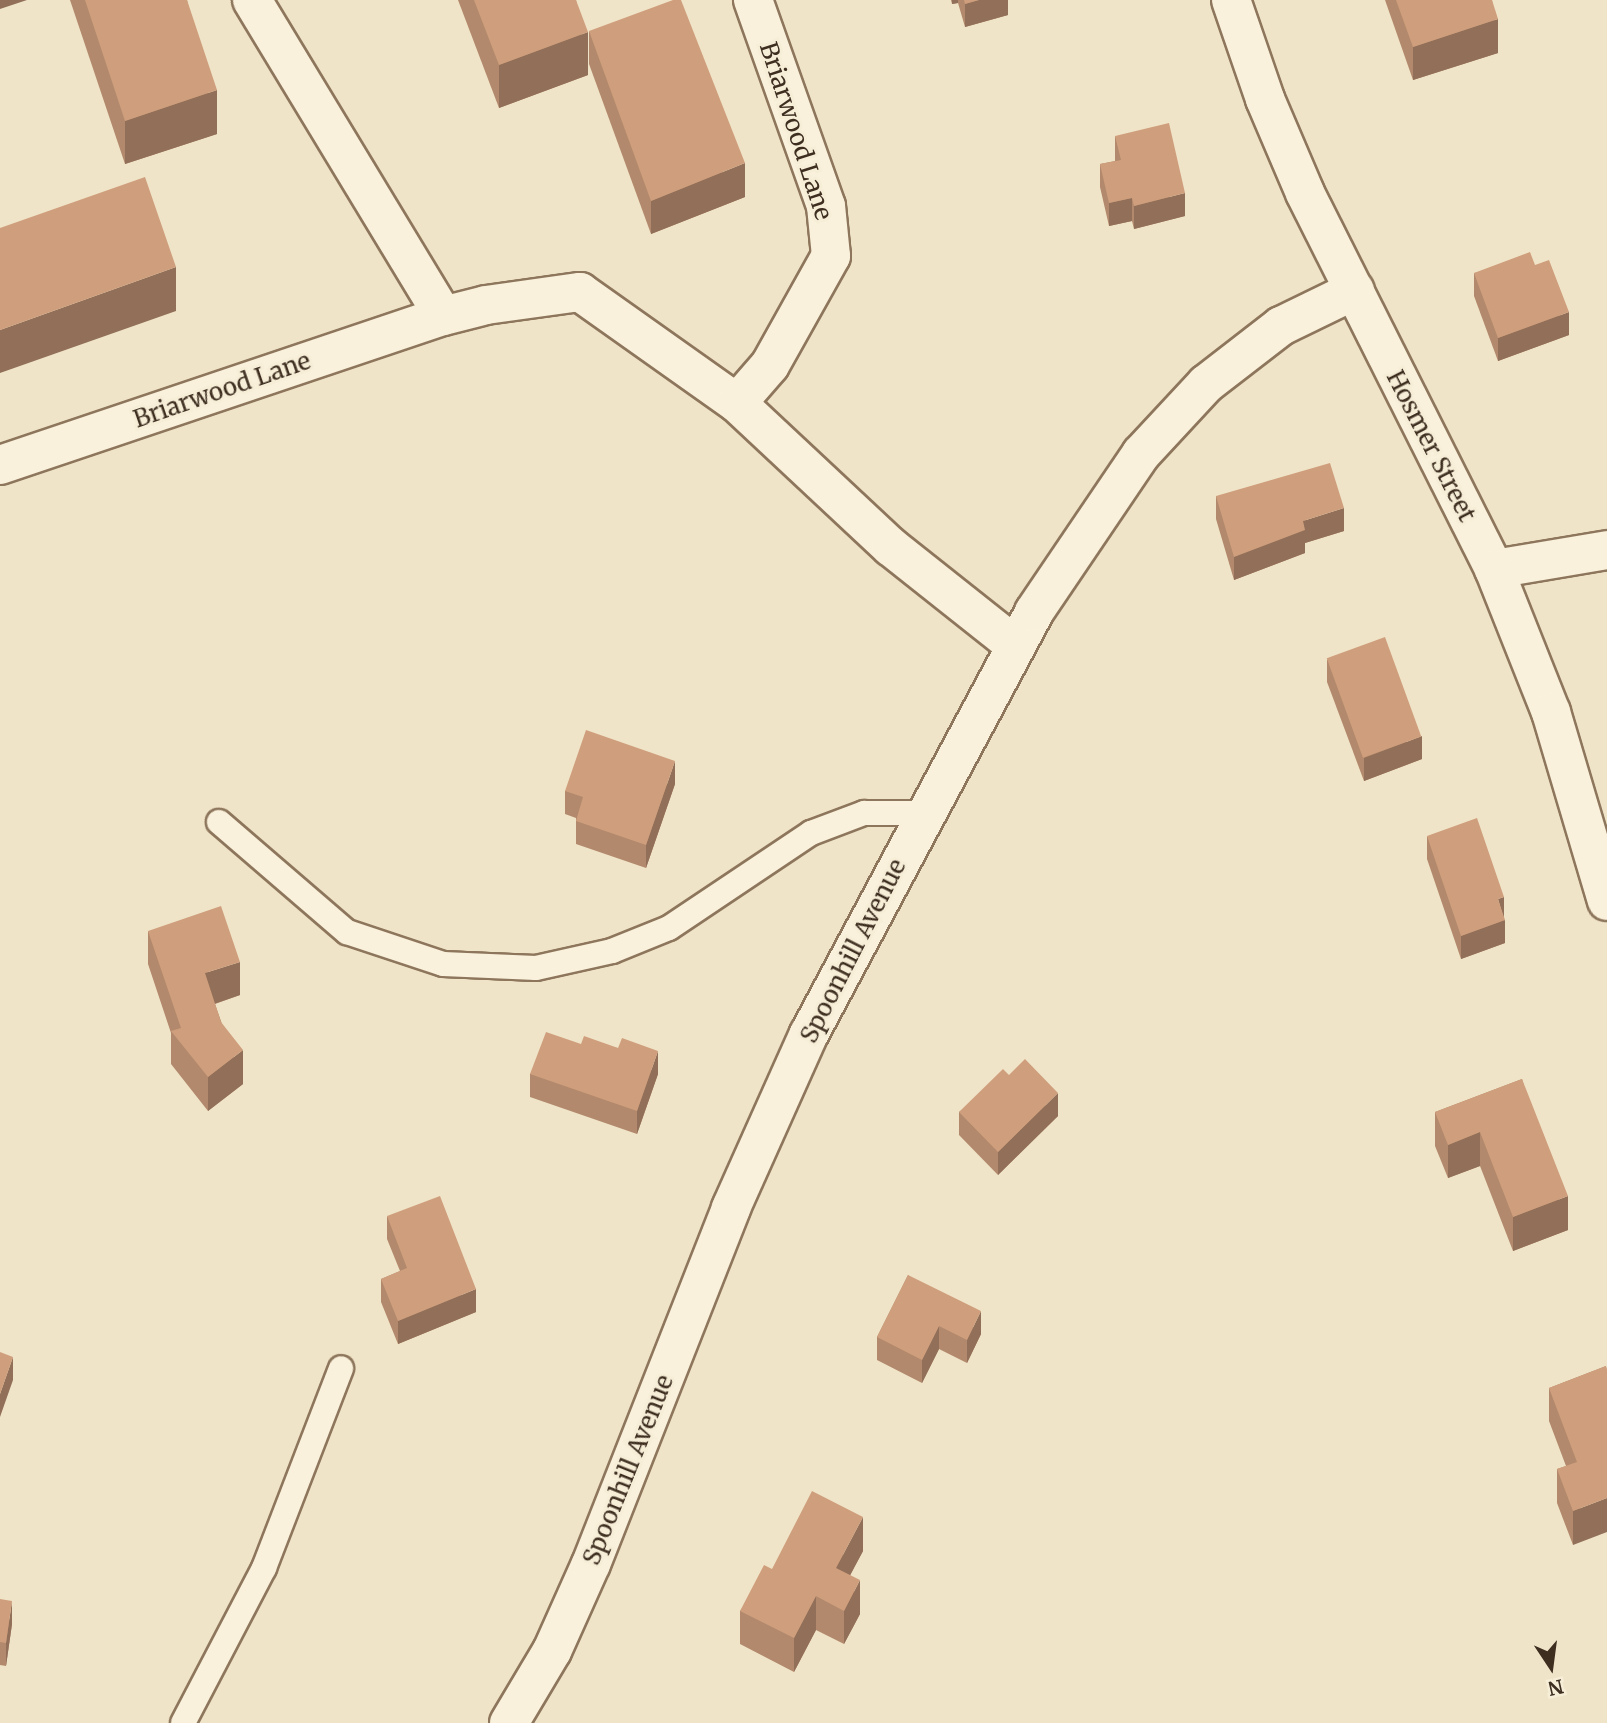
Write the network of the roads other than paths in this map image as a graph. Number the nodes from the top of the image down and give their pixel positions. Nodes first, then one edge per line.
1 (252, 0) edge
2 (753, 0) edge
3 (1231, 0) edge
4 (1354, 290) junction
5 (443, 316) junction
6 (737, 403) junction
7 (0, 465) edge
8 (1607, 550) edge
9 (1494, 569) junction
10 (1016, 646) junction
11 (925, 813) junction
12 (219, 821) dead end
13 (1607, 901) edge
14 (341, 1368) dead end
15 (183, 1723) edge
16 (509, 1723) edge

1 - 5 street
2 - 6 street, Briarwood Lane
3 - 4 street, Hosmer Street
4 - 9 street, Hosmer Street
4 - 10 street, Spoonhill Avenue
5 - 6 street, Briarwood Lane
5 - 7 street, Briarwood Lane
6 - 10 street, Briarwood Lane
8 - 9 street
9 - 13 street, Hosmer Street
10 - 11 street, Spoonhill Avenue
11 - 12 lane
11 - 16 street, Spoonhill Avenue
14 - 15 lane

